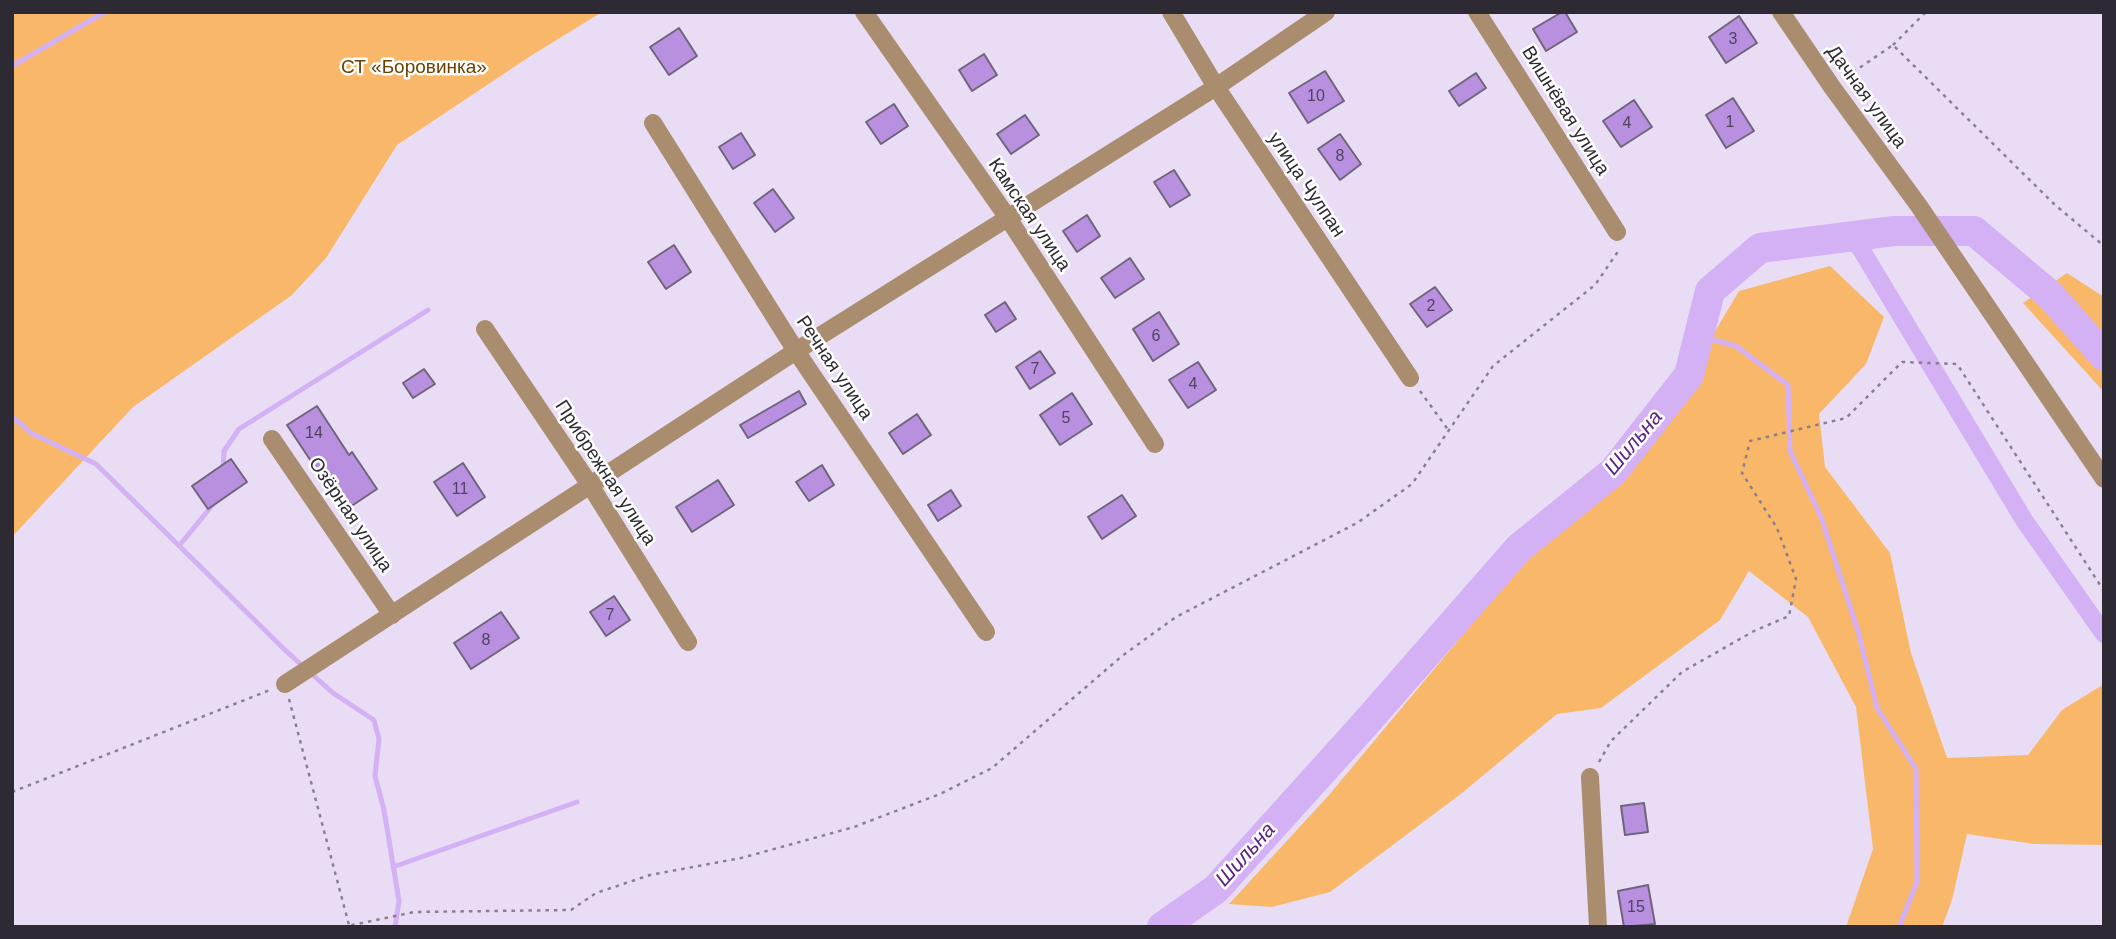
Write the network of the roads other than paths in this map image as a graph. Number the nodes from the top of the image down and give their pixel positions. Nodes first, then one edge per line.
1 (864, 12) edge
2 (1171, 12) edge
3 (1326, 12) edge
4 (1477, 12) edge
5 (1781, 12) edge
6 (1216, 87) junction
7 (653, 123) dead end
8 (1007, 219) junction
9 (1617, 232) road end
10 (485, 329) dead end
11 (796, 351) junction
12 (1410, 378) road end
13 (272, 439) dead end
14 (1155, 444) dead end
15 (2104, 479) edge
16 (590, 485) junction
17 (392, 615) junction
18 (986, 632) dead end
19 (688, 642) dead end
20 (285, 684) road end
21 (1590, 777) road end
22 (1598, 927) edge

1 - 8 street, Камская улица
2 - 6 street, улица Чулпан
3 - 6 street
4 - 9 street, Вишнёвая улица
5 - 15 street, Дачная улица
6 - 8 street
6 - 12 street, улица Чулпан
7 - 11 street, Речная улица
8 - 11 street
8 - 14 street, Камская улица
10 - 16 street, Прибрежная улица
11 - 16 street
11 - 18 street, Речная улица
13 - 17 street, Озёрная улица
16 - 17 street
16 - 19 street, Прибрежная улица
17 - 20 street
21 - 22 street

